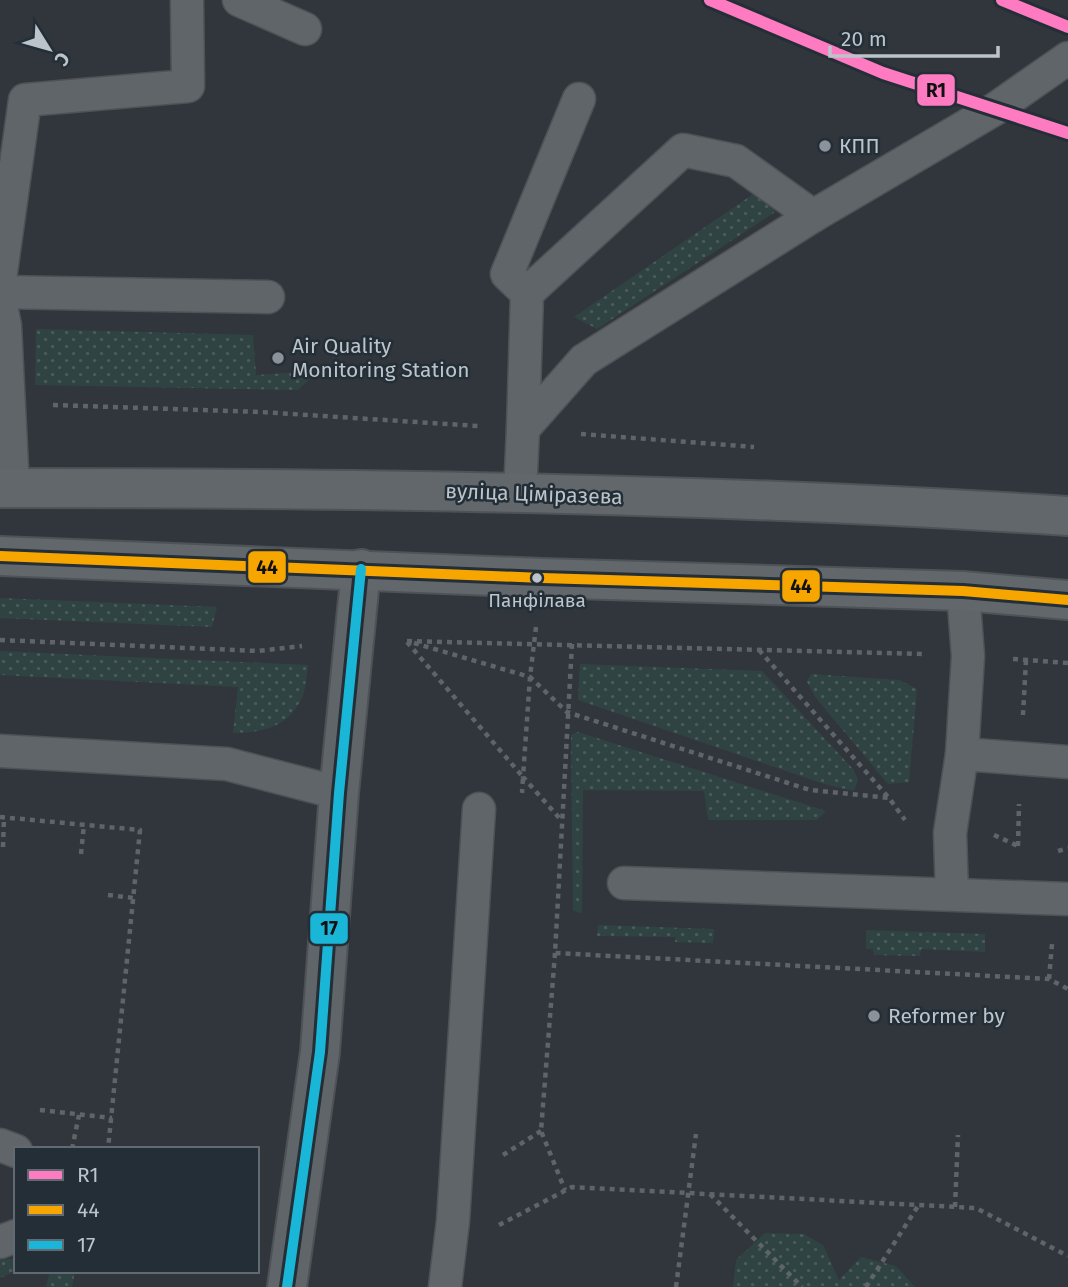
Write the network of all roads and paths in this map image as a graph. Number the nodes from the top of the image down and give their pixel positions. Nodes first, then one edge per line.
1 (187, 0) edge
2 (239, 0) edge
3 (305, 29) dead end
4 (1068, 58) edge
5 (579, 99) dead end
6 (813, 216) junction
7 (0, 279) edge
8 (0, 292) edge
9 (527, 293) junction
10 (268, 297) dead end
11 (0, 301) edge
12 (523, 429) junction
13 (7, 488) edge
14 (520, 493) junction
15 (1068, 516) edge
16 (0, 556) edge
17 (361, 569) junction
18 (963, 592) junction
19 (1068, 600) edge
20 (0, 640) edge
21 (534, 643) junction
22 (302, 646) dead end
23 (759, 650) junction
24 (968, 656) junction
25 (1068, 663) edge
26 (530, 677) junction
27 (0, 751) edge
28 (962, 754) junction
29 (1068, 762) edge
30 (339, 793) junction
31 (889, 797) junction
32 (479, 809) dead end
33 (2, 817) edge
34 (562, 821) dead end
35 (83, 824) junction
36 (910, 826) dead end
37 (3, 847) dead end
38 (81, 854) dead end
39 (624, 883) dead end
40 (952, 894) junction
41 (108, 895) dead end
42 (134, 898) junction
43 (1068, 899) edge
44 (1060, 942) dead end
45 (555, 953) dead end
46 (1049, 979) dead end
47 (26, 1109) dead end
48 (79, 1115) junction
49 (112, 1118) junction
50 (541, 1131) junction
51 (696, 1134) dead end
52 (958, 1135) dead end
53 (72, 1147) edge
54 (108, 1147) edge
55 (501, 1156) dead end
56 (565, 1191) junction
57 (688, 1192) junction
58 (710, 1194) junction
59 (918, 1205) junction
60 (956, 1207) junction
61 (496, 1226) dead end
62 (1068, 1256) edge
63 (287, 1287) edge
64 (445, 1287) edge
65 (676, 1287) edge
66 (802, 1287) edge
67 (866, 1287) edge

1 - 7 lane
2 - 3 lane
4 - 6 lane
5 - 9 lane
6 - 9 lane
6 - 12 lane
8 - 10 lane
9 - 12 lane
11 - 13 lane
12 - 14 lane
13 - 14 main road, вуліца Ціміразева
14 - 15 main road, вуліца Ціміразева
16 - 17 main road
17 - 18 main road
17 - 30 street
18 - 19 main road
18 - 24 lane
20 - 22 path
21 - 23 path
21 - 26 path
21 - 26 path
23 - 24 path
23 - 31 path
24 - 25 path
24 - 28 lane
26 - 31 path
26 - 34 path
27 - 30 lane
28 - 29 lane
28 - 40 lane
30 - 63 street
31 - 36 path
32 - 64 lane
33 - 35 path
33 - 37 path
35 - 38 path
35 - 42 path
39 - 40 lane
40 - 43 lane
41 - 42 path
42 - 49 path
44 - 46 path
45 - 50 path
47 - 48 path
48 - 49 path
48 - 53 path
49 - 54 path
50 - 55 path
50 - 56 path
51 - 57 path
52 - 60 path
56 - 57 path
56 - 61 path
57 - 58 path
57 - 65 path
58 - 59 path
58 - 66 path
59 - 60 path
59 - 67 path
60 - 62 path

